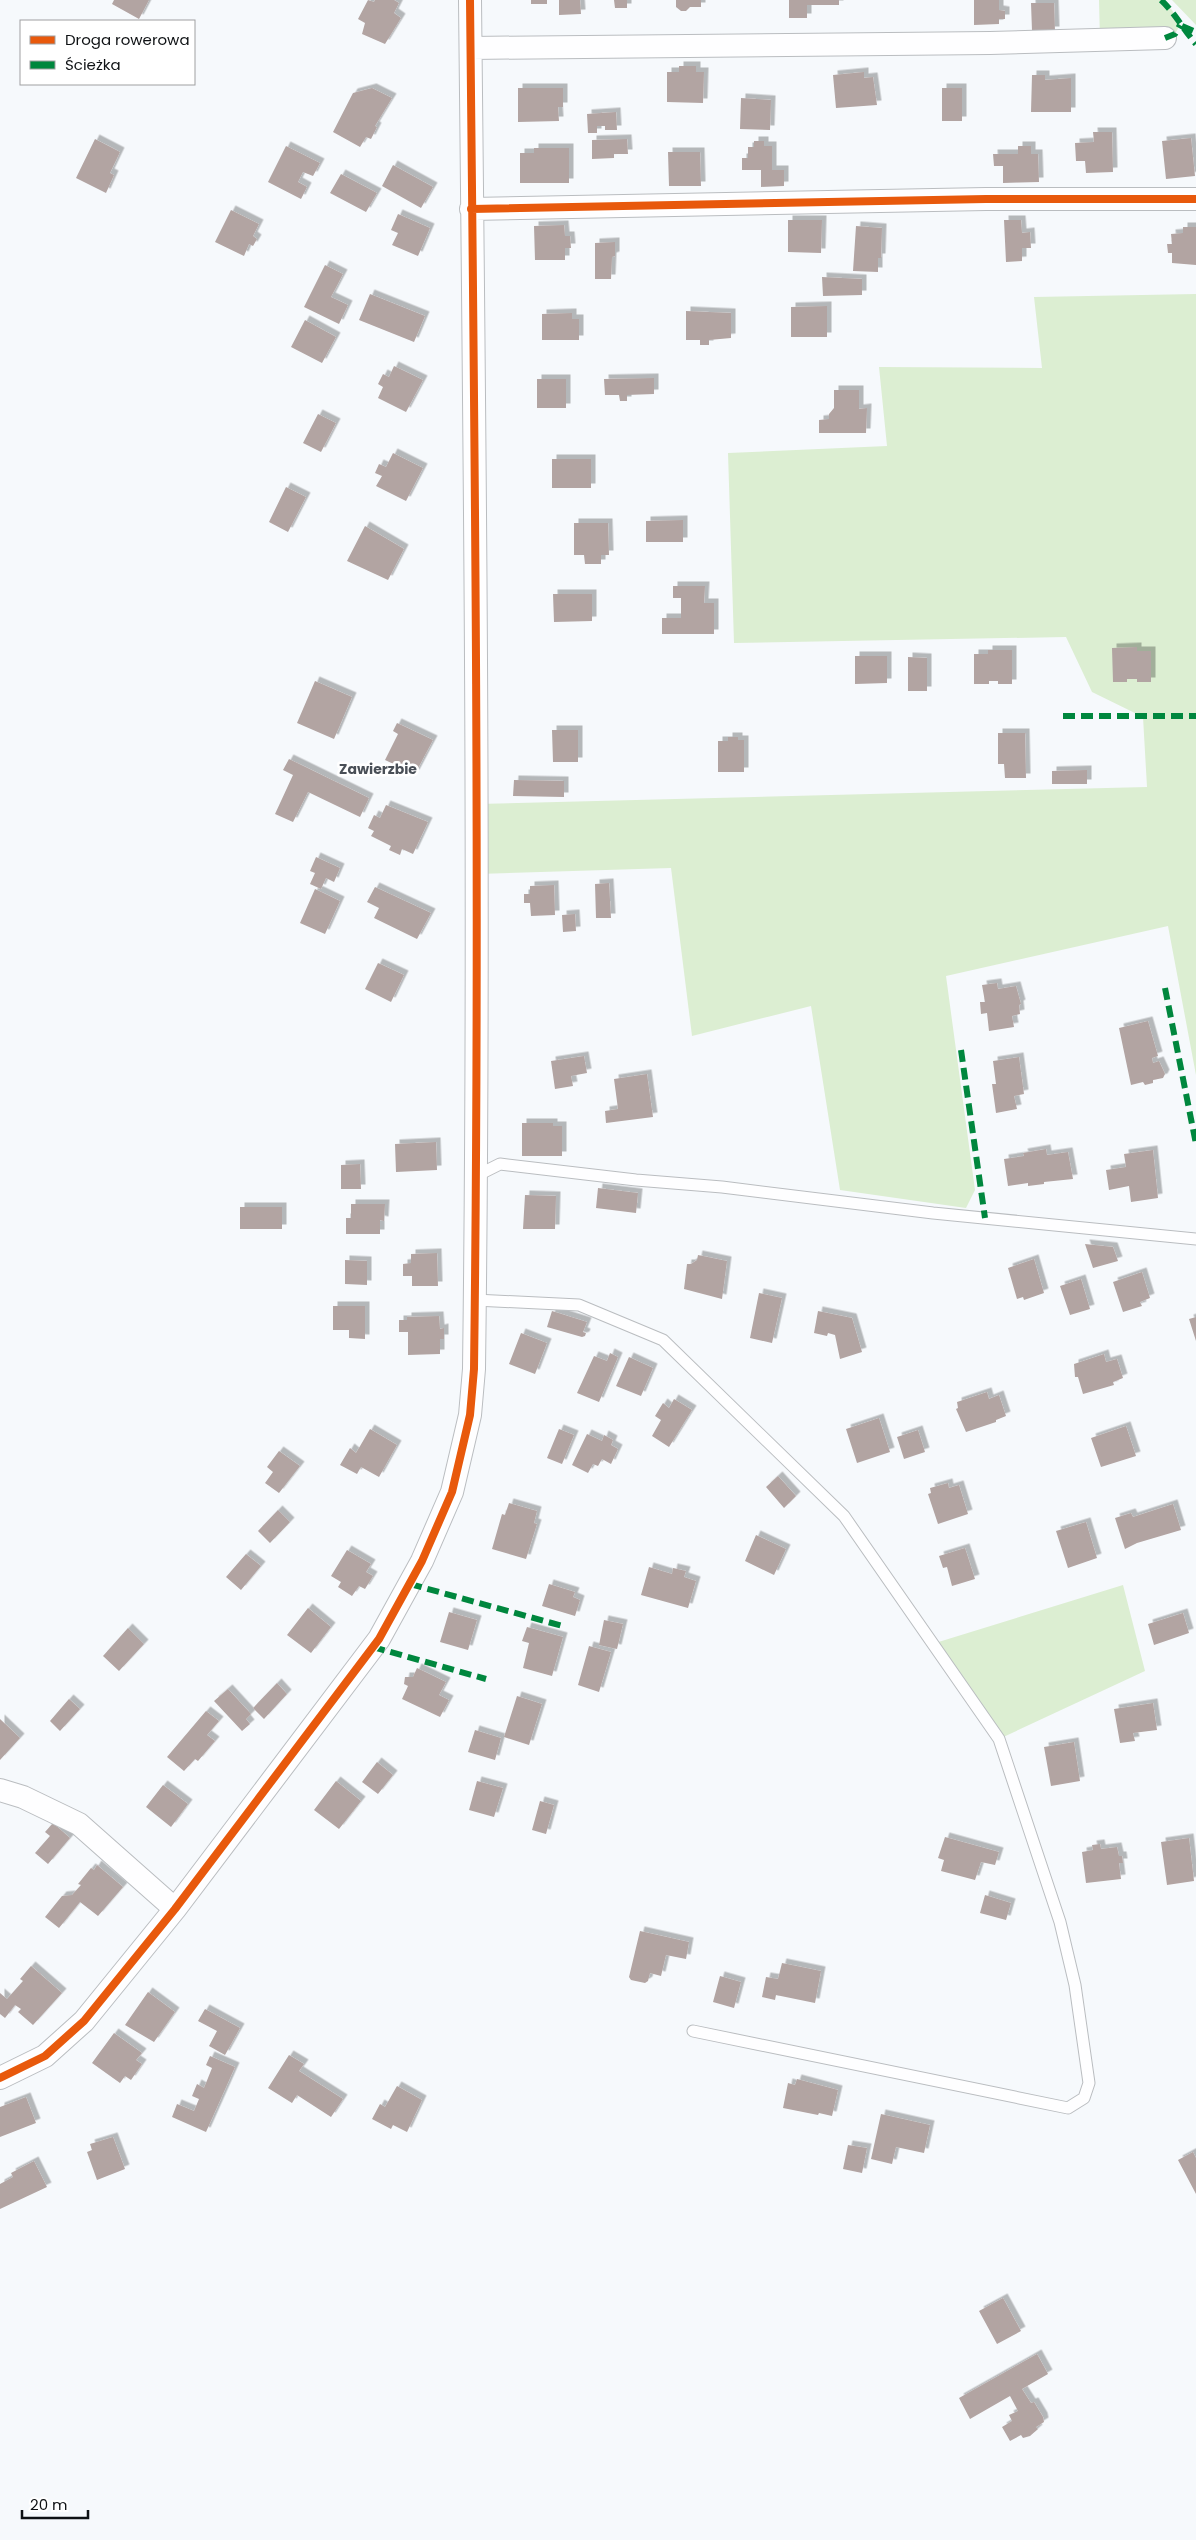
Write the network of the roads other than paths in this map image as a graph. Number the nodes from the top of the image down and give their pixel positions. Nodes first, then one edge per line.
1 (470, 0) edge
2 (1164, 38) dead end
3 (471, 48) junction
4 (1196, 199) edge
5 (471, 209) junction
6 (476, 1176) junction
7 (1196, 1239) edge
8 (475, 1300) junction
9 (0, 1790) edge
10 (175, 1909) junction
11 (694, 2030) dead end
12 (0, 2078) edge

1 - 3 street
2 - 3 street
3 - 5 street
4 - 5 street
5 - 6 street
6 - 7 lane
6 - 8 street
8 - 10 street
8 - 11 lane
9 - 10 street
10 - 12 street

